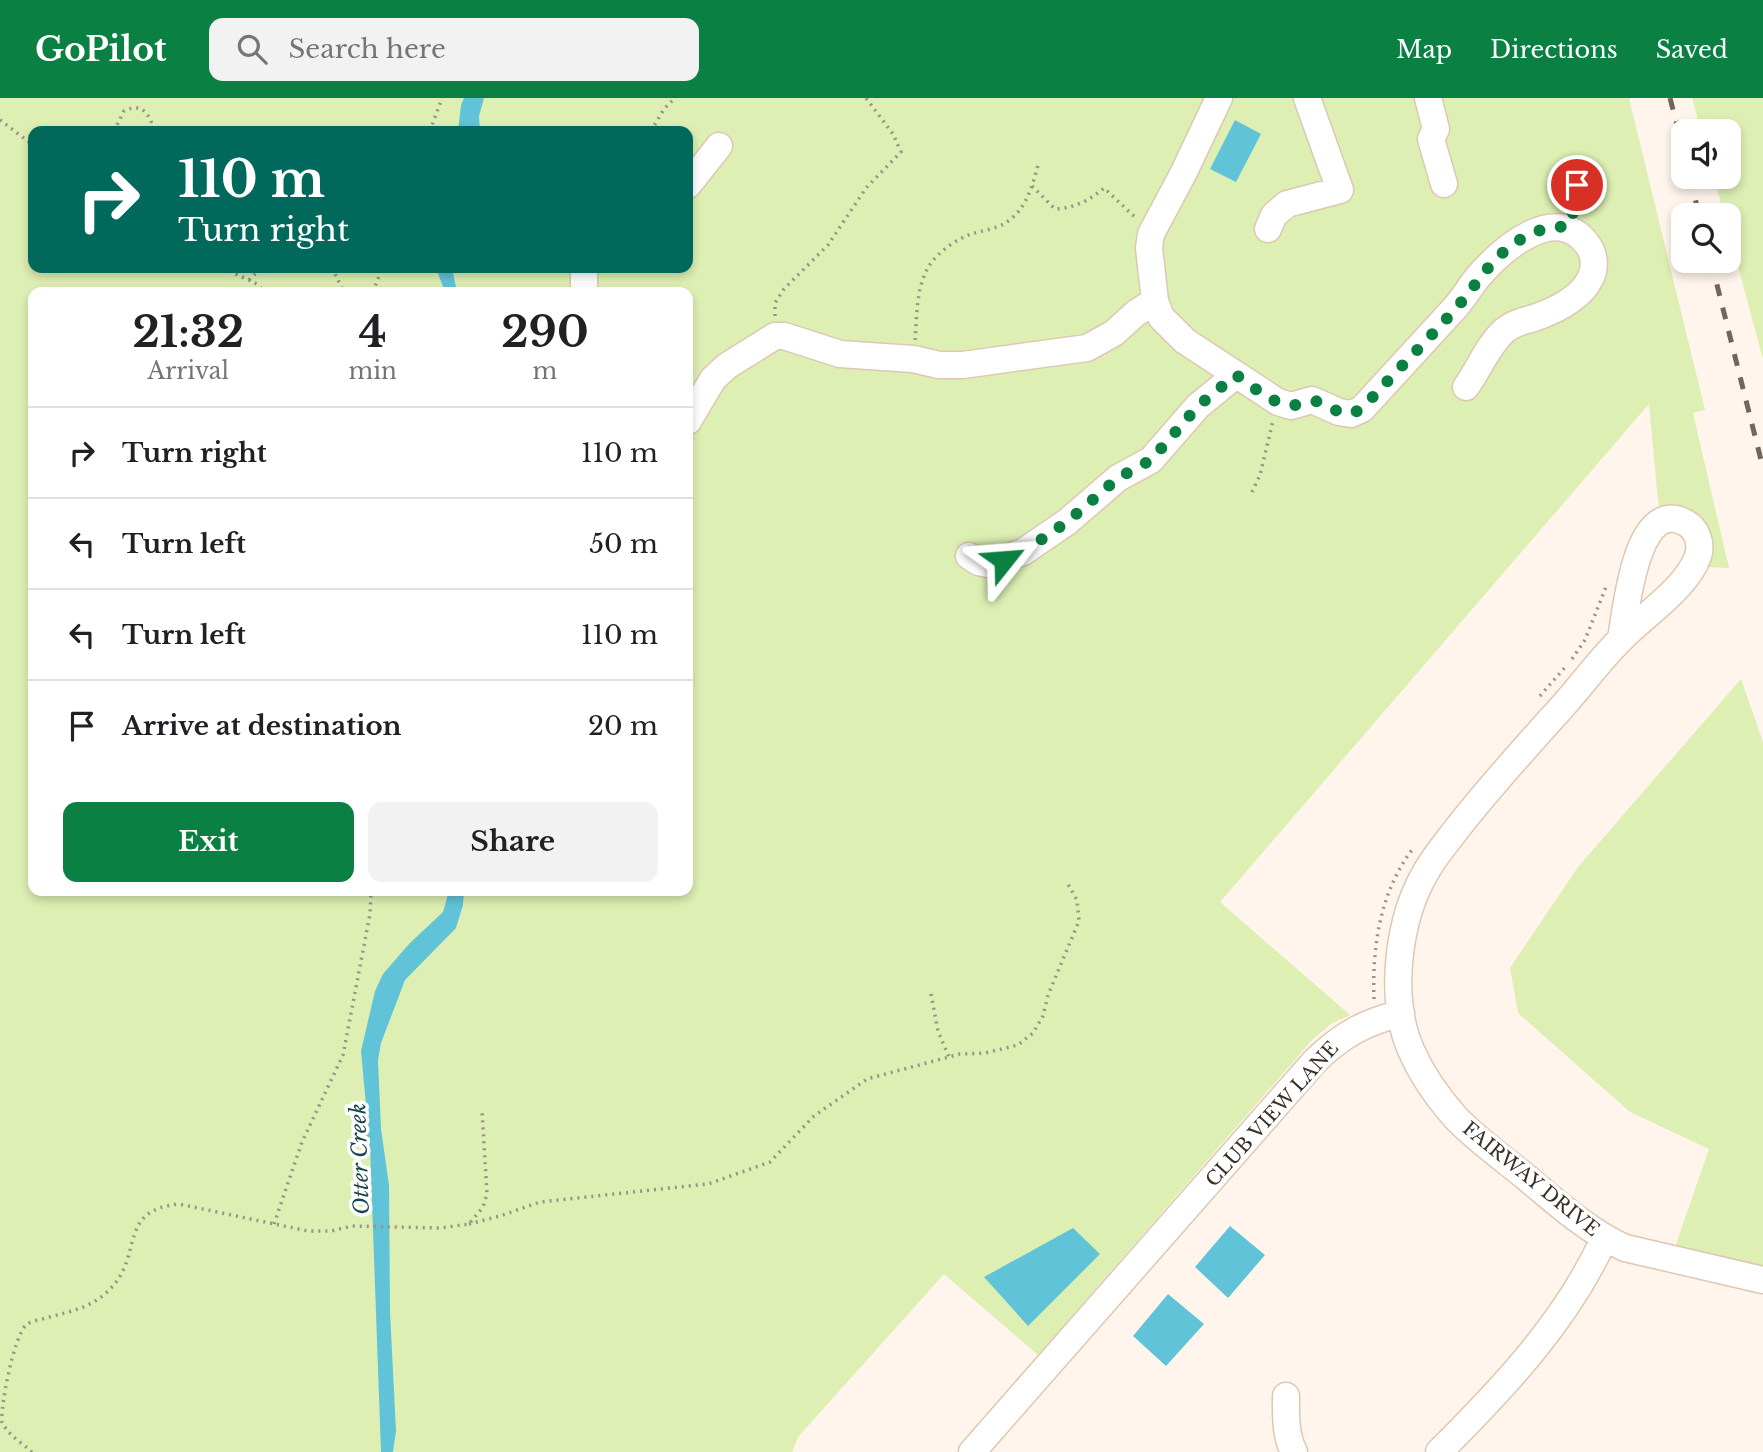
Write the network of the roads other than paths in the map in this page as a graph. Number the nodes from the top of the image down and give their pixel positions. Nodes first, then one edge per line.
1 (1219, 98) edge
2 (1307, 98) edge
3 (1428, 98) edge
4 (719, 146) dead end
5 (693, 179) edge
6 (1444, 184) dead end
7 (1268, 229) dead end
8 (1155, 301) junction
9 (1236, 375) junction
10 (1466, 387) dead end
11 (693, 413) edge
12 (969, 556) dead end
13 (1621, 639) dead end
14 (1390, 1016) junction
15 (1604, 1239) junction
16 (1763, 1280) edge
17 (1286, 1396) dead end
18 (972, 1452) edge
19 (1294, 1452) edge
20 (1440, 1452) edge

1 - 8 street
2 - 7 street
3 - 6 street
4 - 5 street
8 - 9 street
8 - 11 street
9 - 10 street
9 - 12 street
13 - 14 street
14 - 15 street, FAIRWAY DRIVE
14 - 18 street, CLUB VIEW LANE
15 - 16 street, FAIRWAY DRIVE
15 - 20 street
17 - 19 street

